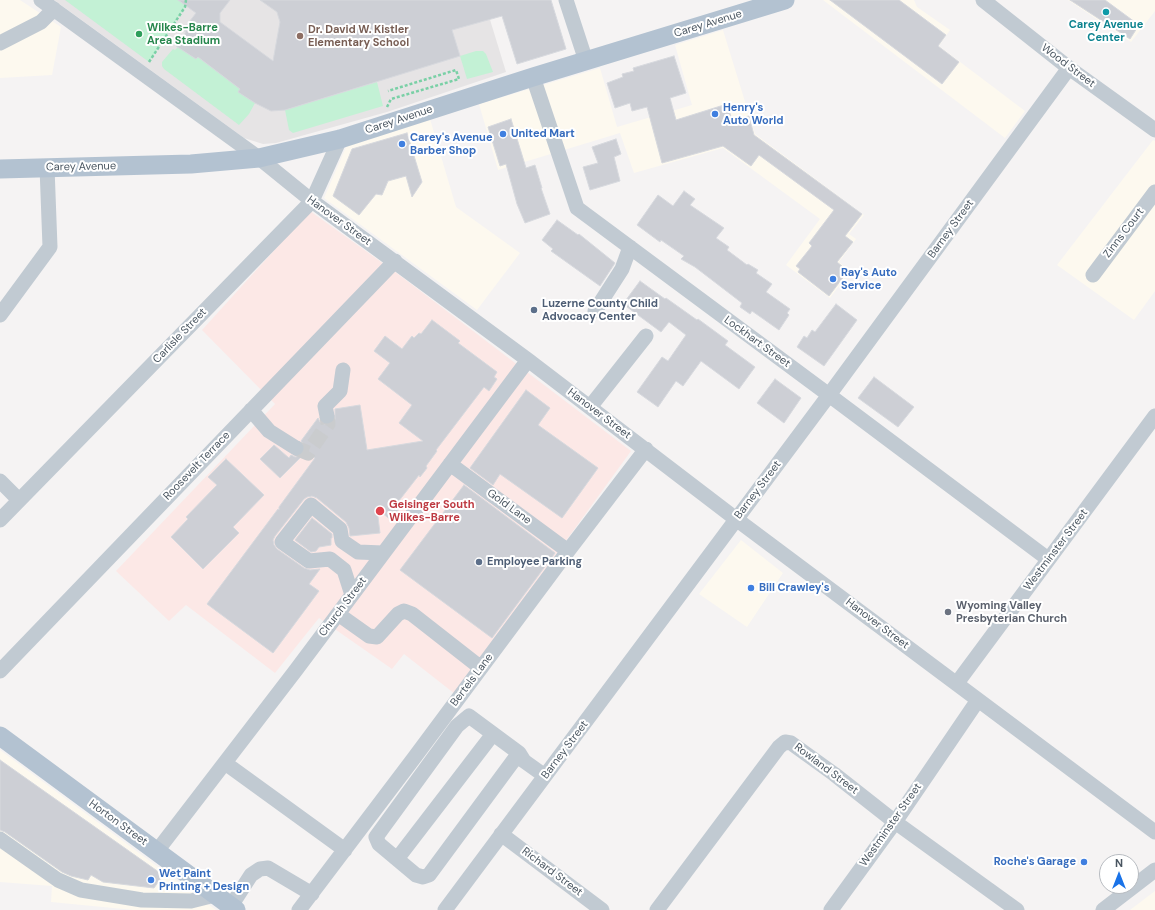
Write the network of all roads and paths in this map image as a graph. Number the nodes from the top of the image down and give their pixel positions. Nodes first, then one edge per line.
1 (41, 0) edge
2 (186, 0) edge
3 (566, 0) edge
4 (786, 0) edge
5 (983, 0) edge
6 (54, 9) junction
7 (0, 43) edge
8 (586, 61) junction
9 (149, 62) dead end
10 (1069, 68) junction
11 (533, 77) junction
12 (388, 91) dead end
13 (381, 109) dead end
14 (1155, 130) edge
15 (340, 139) junction
16 (259, 158) junction
17 (47, 167) junction
18 (0, 169) edge
19 (1155, 192) edge
20 (312, 201) junction
21 (630, 247) junction
22 (395, 261) junction
23 (1093, 275) dead end
24 (595, 311) dead end
25 (0, 314) edge
26 (646, 336) dead end
27 (528, 360) junction
28 (343, 370) dead end
29 (829, 395) junction
30 (590, 407) junction
31 (251, 410) junction
32 (327, 416) tunnel mouth
33 (1155, 416) edge
34 (296, 448) tunnel mouth
35 (646, 449) junction
36 (450, 464) junction
37 (0, 481) edge
38 (19, 500) junction
39 (736, 519) junction
40 (0, 520) edge
41 (568, 551) junction
42 (383, 553) junction
43 (1048, 559) junction
44 (352, 595) junction
45 (338, 614) junction
46 (481, 668) junction
47 (0, 671) edge
48 (957, 683) junction
49 (978, 700) junction
50 (492, 734) junction
51 (0, 736) edge
52 (519, 753) junction
53 (225, 763) junction
54 (548, 772) junction
55 (895, 822) junction
56 (1155, 832) edge
57 (501, 834) junction
58 (0, 839) edge
59 (345, 850) junction
60 (157, 851) junction
61 (397, 860) junction
62 (1155, 870) edge
63 (312, 894) junction
64 (215, 895) junction
65 (233, 908) edge
66 (299, 910) edge
67 (445, 910) edge
68 (602, 910) edge
69 (657, 910) edge
70 (831, 910) edge
71 (1017, 910) edge
72 (1103, 910) edge

1 - 6 street, Hanover Street
2 - 9 path
3 - 8 street
4 - 8 main road, Carey Avenue
5 - 10 street, Wood Street
6 - 7 street
6 - 16 street, Hanover Street
8 - 11 main road, Carey Avenue
10 - 14 street, Wood Street
10 - 29 street, Barney Street
11 - 15 main road, Carey Avenue
11 - 21 street, Lockhart Street
12 - 13 path
15 - 16 main road, Carey Avenue
15 - 20 street, Carlisle Street
16 - 17 main road, Carey Avenue
16 - 20 street, Hanover Street
17 - 18 main road, Carey Avenue
17 - 25 street
19 - 23 street, Zinns Court
20 - 22 street, Hanover Street
20 - 38 street, Carlisle Street
21 - 24 street
21 - 29 street, Lockhart Street
22 - 27 street, Hanover Street
22 - 31 street, Roosevelt Terrace
26 - 30 street
27 - 30 street, Hanover Street
27 - 36 street, Church Street
28 - 32 street
29 - 39 street, Barney Street
29 - 43 street, Lockhart Street
30 - 35 street, Hanover Street
31 - 34 street
31 - 47 street, Roosevelt Terrace
33 - 43 street, Westminster Street
35 - 39 street, Hanover Street
35 - 41 street, Bertels Lane
36 - 41 street, Gold Lane
36 - 42 street, Church Street
37 - 38 street
38 - 40 street, Carlisle Street
39 - 48 street, Hanover Street
39 - 54 street, Barney Street
41 - 46 street, Bertels Lane
42 - 44 street, Church Street
42 - 44 street
43 - 48 street, Westminster Street
44 - 45 street, Church Street
45 - 46 street
45 - 53 street, Church Street
46 - 59 street, Bertels Lane
48 - 49 street, Hanover Street
49 - 55 street, Westminster Street
49 - 56 street, Hanover Street
50 - 52 street
50 - 61 street
50 - 61 street
51 - 60 main road, Horton Street
52 - 54 street
52 - 61 street
53 - 59 street
53 - 60 street, Church Street
54 - 57 street, Barney Street
55 - 69 street, Rowland Street
55 - 70 street, Westminster Street
55 - 71 street, Rowland Street
57 - 67 street, Barney Street
57 - 68 street, Richard Street
58 - 64 street
59 - 63 street, Bertels Lane
60 - 64 main road, Horton Street
62 - 72 street
63 - 65 street
63 - 66 street, Bertels Lane
64 - 65 main road, Horton Street

